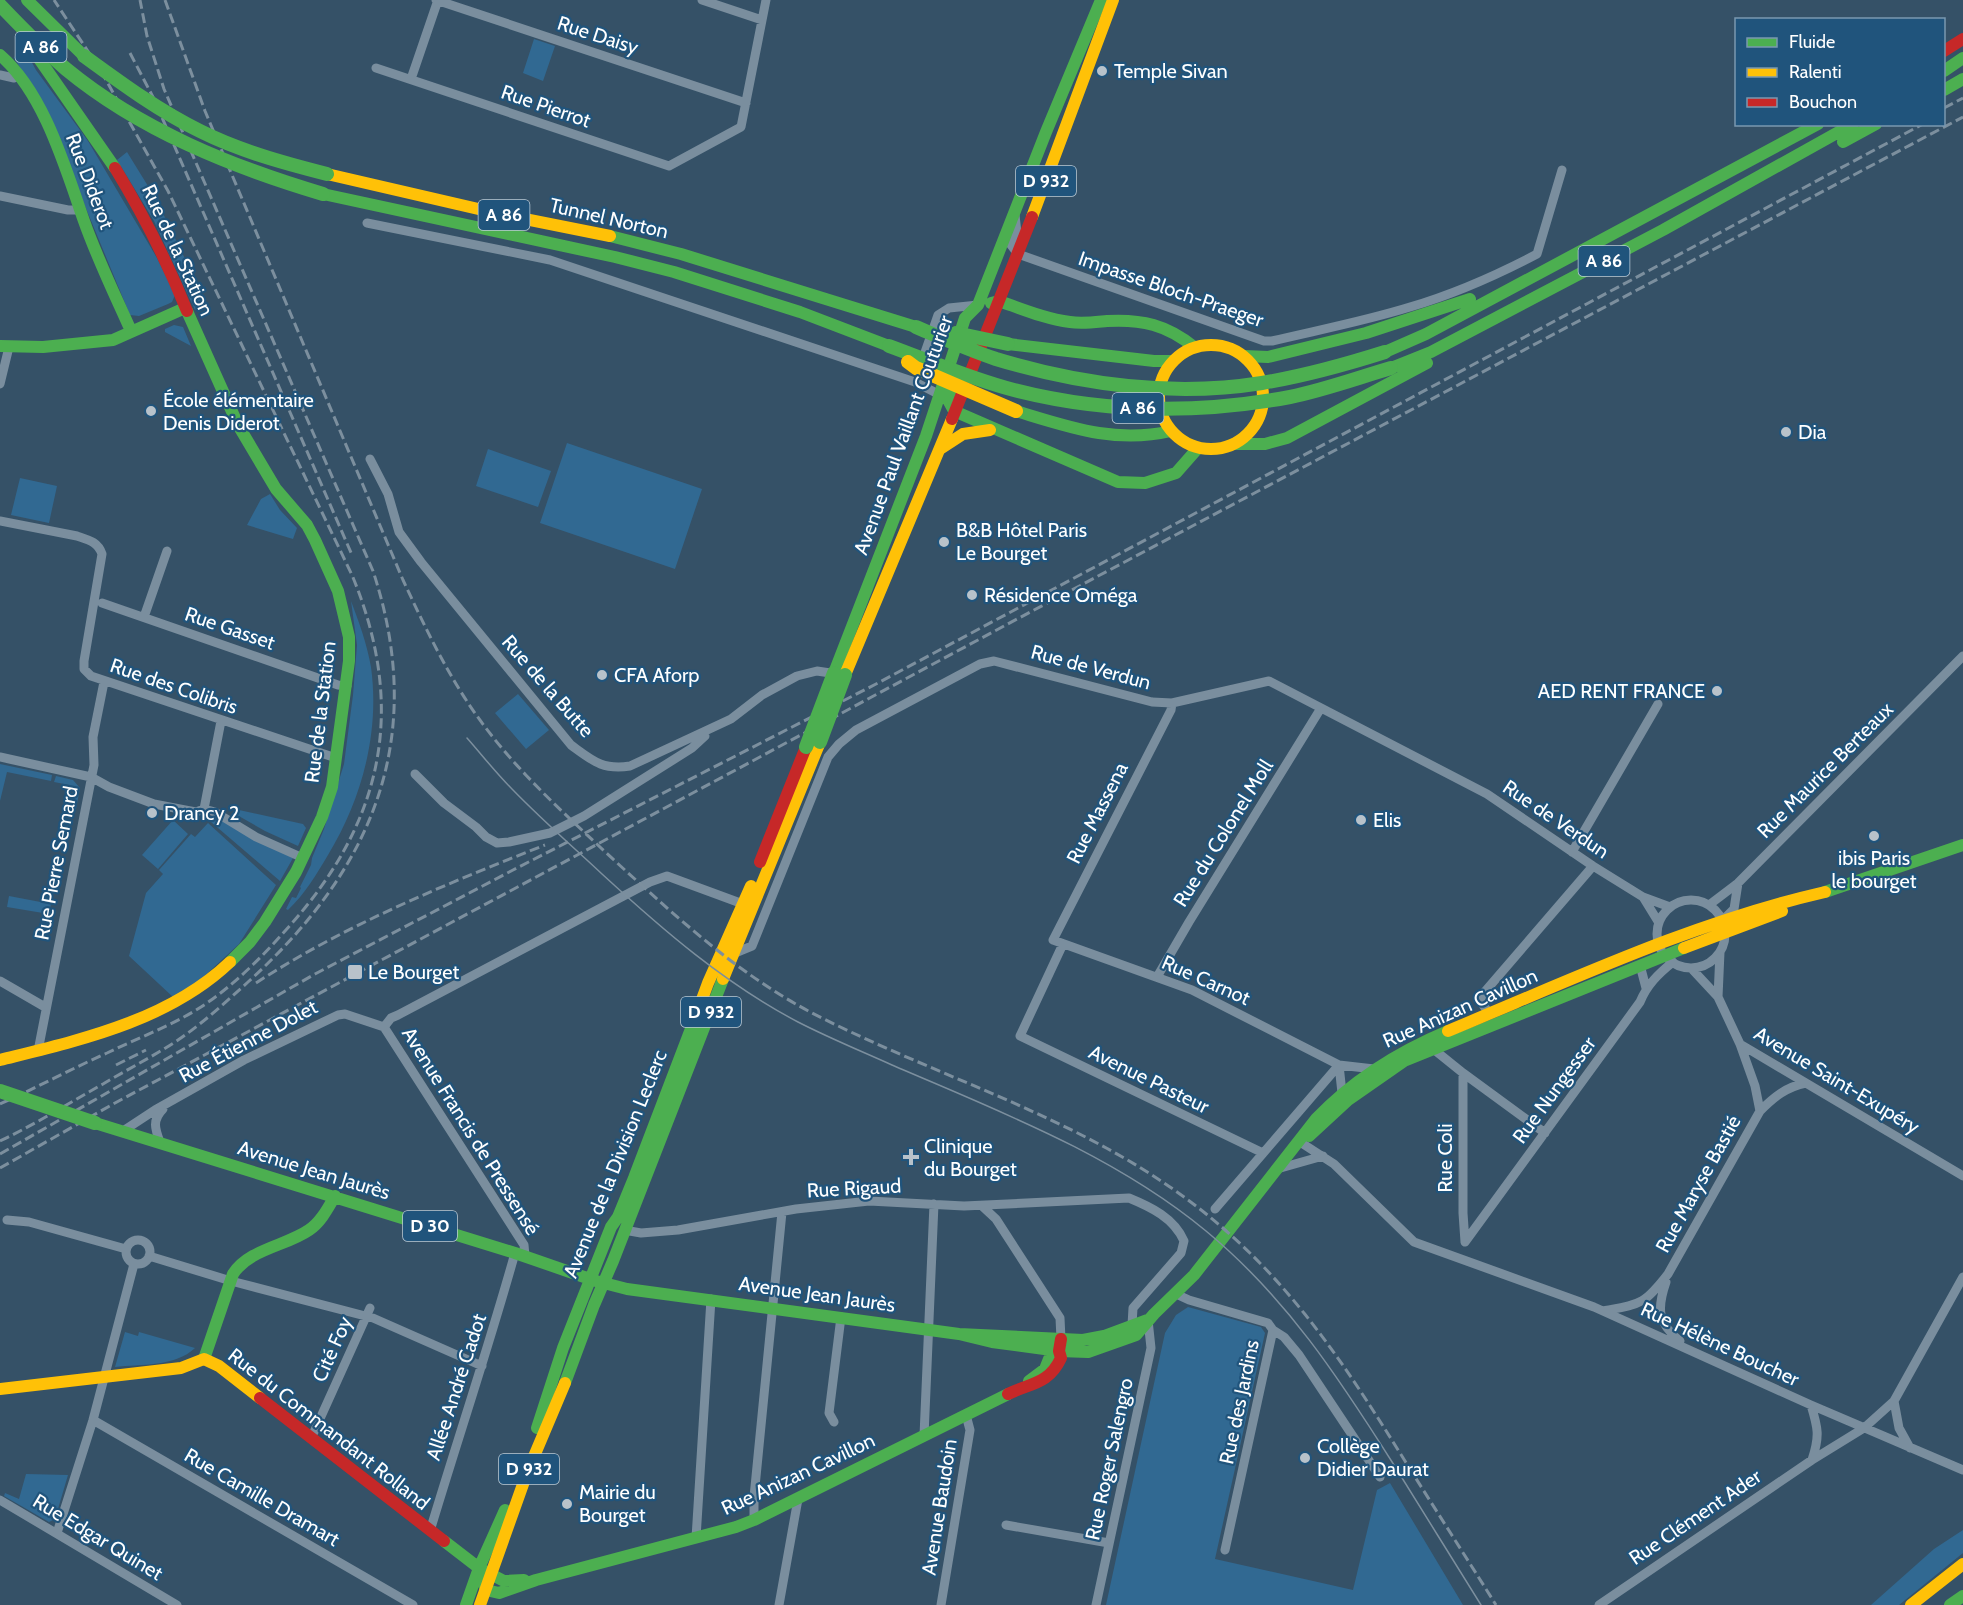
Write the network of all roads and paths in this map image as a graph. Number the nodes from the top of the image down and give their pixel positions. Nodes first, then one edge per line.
1 (3, 0) edge
2 (27, 0) edge
3 (438, 0) edge
4 (702, 0) edge
5 (766, 0) edge
6 (1101, 0) edge
7 (1113, 0) edge
8 (0, 5) edge
9 (762, 20) junction
10 (1963, 39) edge
11 (1945, 50) edge
12 (0, 55) edge
13 (1963, 58) edge
14 (376, 68) dead end
15 (1945, 70) edge
16 (0, 75) edge
17 (20, 76) junction
18 (411, 79) junction
19 (1963, 80) edge
20 (1945, 89) edge
21 (746, 103) junction
22 (1814, 126) edge
23 (1850, 126) edge
24 (1872, 126) edge
25 (1776, 168) junction
26 (1562, 170) dead end
27 (0, 196) edge
28 (80, 210) junction
29 (1015, 214) junction
30 (367, 223) dead end
31 (1018, 254) junction
32 (1493, 297) junction
33 (999, 302) junction
34 (978, 305) junction
35 (185, 308) junction
36 (916, 327) junction
37 (131, 331) junction
38 (4, 346) edge
39 (889, 346) junction
40 (1194, 347) junction
41 (1431, 352) junction
42 (1244, 356) junction
43 (1172, 361) junction
44 (915, 382) junction
45 (0, 384) edge
46 (947, 402) junction
47 (996, 429) junction
48 (1171, 431) junction
49 (1234, 444) junction
50 (1198, 448) junction
51 (939, 451) junction
52 (370, 459) dead end
53 (0, 521) edge
54 (167, 551) dead end
55 (102, 603) dead end
56 (144, 617) junction
57 (1963, 656) edge
58 (840, 674) junction
59 (104, 682) junction
60 (347, 686) junction
61 (1172, 703) junction
62 (1658, 704) dead end
63 (1321, 708) junction
64 (221, 721) junction
65 (716, 726) junction
66 (0, 757) edge
67 (336, 758) junction
68 (415, 774) dead end
69 (91, 777) junction
70 (204, 809) junction
71 (1963, 845) edge
72 (1572, 852) junction
73 (303, 858) junction
74 (1593, 866) junction
75 (1738, 883) junction
76 (1643, 897) junction
77 (743, 904) junction
78 (1709, 905) junction
79 (1670, 907) junction
80 (1659, 923) junction
81 (1724, 926) junction
82 (1053, 940) joint
83 (1063, 944) junction
84 (1720, 952) junction
85 (735, 953) junction
86 (1665, 954) junction
87 (1640, 965) junction
88 (1691, 968) junction
89 (1158, 977) junction
90 (0, 981) edge
91 (1646, 988) junction
92 (1718, 997) junction
93 (45, 1007) junction
94 (1490, 1014) junction
95 (384, 1027) junction
96 (1740, 1044) junction
97 (1432, 1048) junction
98 (38, 1051) junction
99 (5, 1058) edge
100 (1339, 1065) junction
101 (0, 1067) edge
102 (1374, 1069) junction
103 (1463, 1074) junction
104 (1806, 1083) junction
105 (0, 1091) edge
106 (1342, 1093) junction
107 (170, 1104) junction
108 (1760, 1111) junction
109 (138, 1121) junction
110 (154, 1128) junction
111 (123, 1131) junction
112 (1545, 1133) junction
113 (140, 1136) junction
114 (160, 1142) junction
115 (1300, 1142) junction
116 (1263, 1153) junction
117 (1323, 1156) junction
118 (1277, 1169) junction
119 (1963, 1176) edge
120 (335, 1196) junction
121 (934, 1204) junction
122 (982, 1206) junction
123 (1215, 1209) dead end
124 (782, 1212) junction
125 (8, 1220) dead end
126 (624, 1230) junction
127 (1465, 1242) joint
128 (126, 1249) junction
129 (520, 1254) junction
130 (149, 1256) junction
131 (134, 1264) junction
132 (1668, 1274) junction
133 (1963, 1277) edge
134 (231, 1281) junction
135 (597, 1281) junction
136 (1176, 1294) junction
137 (711, 1299) junction
138 (772, 1308) junction
139 (1603, 1311) junction
140 (368, 1312) junction
141 (841, 1317) junction
142 (1148, 1320) junction
143 (1132, 1325) junction
144 (930, 1330) junction
145 (1273, 1330) junction
146 (1060, 1345) junction
147 (1692, 1350) junction
148 (204, 1359) junction
149 (482, 1366) junction
150 (103, 1377) junction
151 (0, 1389) edge
152 (1894, 1401) junction
153 (1811, 1405) junction
154 (966, 1415) junction
155 (93, 1420) junction
156 (834, 1422) dead end
157 (1864, 1428) junction
158 (310, 1436) junction
159 (924, 1436) junction
160 (1910, 1448) junction
161 (1812, 1460) junction
162 (1963, 1470) edge
163 (1380, 1477) dead end
164 (798, 1499) junction
165 (0, 1500) edge
166 (754, 1520) junction
167 (1006, 1525) dead end
168 (430, 1531) junction
169 (57, 1533) junction
170 (696, 1538) junction
171 (1109, 1543) junction
172 (1225, 1550) dead end
173 (1963, 1564) edge
174 (479, 1568) junction
175 (492, 1575) junction
176 (536, 1580) junction
177 (486, 1590) junction
178 (160, 1595) junction
179 (1963, 1596) edge
180 (155, 1605) edge
181 (177, 1605) edge
182 (413, 1605) edge
183 (466, 1605) edge
184 (480, 1605) edge
185 (779, 1605) edge
186 (941, 1605) edge
187 (1096, 1605) edge
188 (1599, 1605) edge
189 (1911, 1605) edge
190 (1950, 1605) edge

1 - 35 main road, Rue de la Station
2 - 36 main road, Tunnel Norton / A 86, bridge
3 - 18 street
3 - 21 street, Rue Daisy
4 - 9 street
5 - 9 street
6 - 29 main road, Avenue Paul Vaillant Couturier / D 932
7 - 31 main road, Avenue Paul Vaillant Couturier / D 932
8 - 39 main road, Tunnel Norton / A 86, bridge
9 - 21 street
10 - 11 main road
12 - 17 main road, Rue Diderot
13 - 15 main road
14 - 18 street, Rue Pierrot
16 - 17 street
17 - 28 main road, Rue Diderot
18 - 21 street, Rue Pierrot
19 - 20 main road
22 - 32 main road, A 86
23 - 25 main road, A 86
24 - 25 main road
25 - 41 main road, A 86
26 - 31 street, Impasse Bloch-Praeger
27 - 28 street
28 - 37 main road, Rue Diderot
29 - 31 street, Avenue Paul Vaillant Couturier
29 - 34 main road, Avenue Paul Vaillant Couturier / D 932
30 - 44 street
31 - 33 main road, Avenue Paul Vaillant Couturier / D 932
32 - 36 main road, A 86, bridge
32 - 42 main road
33 - 34 main road
33 - 40 main road
33 - 46 main road, Avenue Paul Vaillant Couturier / D 932
34 - 44 street
34 - 46 main road, Avenue Paul Vaillant Couturier / D 932
35 - 37 main road
35 - 60 main road, Rue de la Station
36 - 43 main road, bridge
37 - 38 main road
38 - 45 street
39 - 41 main road, A 86, bridge
39 - 48 main road, bridge
40 - 42 main road
40 - 43 main road
41 - 49 main road
42 - 49 main road
43 - 48 main road
44 - 46 street
46 - 47 main road
46 - 51 main road, Avenue Paul Vaillant Couturier / D 932
46 - 58 main road, Avenue Paul Vaillant Couturier / D 932
47 - 50 main road
47 - 51 main road
48 - 50 main road
49 - 50 main road
51 - 58 main road, Avenue Paul Vaillant Couturier / D 932
52 - 65 street, Rue de la Butte
53 - 59 street, Rue des Colibris
54 - 56 street
55 - 56 street, Rue Gasset
56 - 60 street, Rue Gasset
57 - 75 street, Rue Maurice Berteaux
58 - 65 street, Rue de la Butte
58 - 77 main road, Avenue de la Division Leclerc / D 932, bridge
58 - 85 main road, Avenue de la Division Leclerc / D 932, bridge
59 - 64 street, Rue des Colibris
59 - 69 street, Rue Pierre Semard
60 - 67 main road, Rue de la Station
61 - 63 street, Rue de Verdun
61 - 82 street, Rue Massena
61 - 85 street, Rue de Verdun
62 - 72 street
63 - 72 street, Rue de Verdun
63 - 89 street, Rue du Colonel Moll
64 - 67 street, Rue des Colibris
64 - 70 street
65 - 68 street
66 - 69 street
67 - 73 main road, Rue de la Station
69 - 70 street
69 - 93 street, Rue Pierre Semard
70 - 73 street
71 - 81 main road
72 - 74 street, Rue de Verdun
73 - 98 main road, Rue de la Station
74 - 76 street, Rue de Verdun
74 - 94 street
75 - 78 street, Rue Maurice Berteaux
75 - 81 street
76 - 79 street, Rue de Verdun
76 - 80 street, Rue de Verdun
77 - 95 street
77 - 135 main road, Avenue de la Division Leclerc / D 932
78 - 79 street
78 - 81 street
79 - 80 street
80 - 86 street
81 - 84 street
81 - 86 main road
82 - 83 street, Rue Carnot
83 - 89 street, Rue Carnot
83 - 116 street, Avenue Pasteur
84 - 88 street
84 - 92 street
85 - 126 main road, Avenue de la Division Leclerc / D 932
86 - 87 main road, Rue Anizan Cavillon
86 - 88 street
86 - 91 street, Rue Nungesser
86 - 94 main road, Rue Anizan Cavillon
87 - 91 street
87 - 97 main road, Rue Anizan Cavillon
88 - 92 street, Avenue Saint-Exupéry
89 - 100 street, Rue Carnot
90 - 93 street
91 - 112 street, Rue Nungesser
92 - 96 street, Avenue Saint-Exupéry
93 - 98 street, Rue Pierre Semard
94 - 102 main road, Rue Anizan Cavillon
95 - 107 street, Rue Étienne Dolet
95 - 129 street, Avenue Francis de Pressensé
96 - 104 street, Avenue Saint-Exupéry
96 - 108 street, Rue Maryse Bastié
97 - 103 street
97 - 115 main road, Rue Anizan Cavillon
98 - 99 main road, Rue de la Station
99 - 101 main road, Rue de la Station
100 - 102 street
100 - 106 street
100 - 116 street
102 - 106 main road, Rue Anizan Cavillon
103 - 112 street
103 - 127 street, Rue Coli
104 - 108 street, Rue Maryse Bastié
104 - 119 street, Avenue Saint-Exupéry
105 - 111 main road, Avenue Jean Jaurès / D 30, bridge
106 - 115 main road, Rue Anizan Cavillon
107 - 109 street, Rue Étienne Dolet
107 - 110 street, Rue Étienne Dolet
108 - 132 street, Rue Maryse Bastié
109 - 111 street, Rue Étienne Dolet
109 - 113 street
110 - 113 street, Rue Étienne Dolet
110 - 114 street
111 - 113 main road, Avenue Jean Jaurès / D 30
112 - 127 street, Rue Nungesser
113 - 114 main road, Avenue Jean Jaurès / D 30
114 - 120 main road, Avenue Jean Jaurès / D 30
115 - 117 street, Rue Hélène Boucher
115 - 118 main road, Rue Anizan Cavillon
116 - 123 street
117 - 118 street
117 - 139 street, Rue Hélène Boucher
118 - 136 main road, Rue Anizan Cavillon
120 - 129 main road, Avenue Jean Jaurès / D 30
120 - 134 main road
121 - 122 street, Rue Rigaud
121 - 124 street, Rue Rigaud
121 - 144 street
122 - 143 street, Rue Rigaud
122 - 146 street
124 - 126 street, Rue Rigaud
124 - 138 street
125 - 128 street
126 - 135 main road, Avenue de la Division Leclerc / D 932
128 - 130 street
128 - 131 street
129 - 135 main road, Avenue Jean Jaurès / D 30
129 - 149 street, Allée André Cadot
130 - 131 street
130 - 134 street
131 - 150 street
132 - 139 street, Rue Maryse Bastié
132 - 147 street, Rue Maryse Bastié
133 - 152 street, Rue Clément Ader
134 - 140 street
134 - 148 main road
135 - 137 main road, Avenue Jean Jaurès
135 - 174 main road, Avenue de la Division Leclerc / D 932
135 - 175 main road, Avenue de la Division Leclerc / D 932
136 - 142 main road, Rue Anizan Cavillon
136 - 145 street, Rue des Jardins
137 - 138 main road, Avenue Jean Jaurès
137 - 170 street
138 - 141 main road, Avenue Jean Jaurès
138 - 166 street
139 - 147 street, Rue Hélène Boucher
140 - 149 street
140 - 158 street, Cité Foy
141 - 144 main road, Avenue Jean Jaurès
141 - 156 street
142 - 143 main road, Rue Anizan Cavillon
142 - 146 main road, Rue Anizan Cavillon
142 - 171 street, Rue Roger Salengro
143 - 146 main road, Rue Anizan Cavillon
144 - 146 main road, Avenue Jean Jaurès
144 - 159 street
145 - 163 street
145 - 172 street, Rue des Jardins
146 - 154 main road, Rue Anizan Cavillon
147 - 153 street, Rue Hélène Boucher
148 - 150 main road, Rue du Commandant Rolland
148 - 158 main road, Rue du Commandant Rolland
149 - 168 street, Allée André Cadot
150 - 151 main road, Rue du Commandant Rolland
150 - 155 street
152 - 157 street, Rue Clément Ader
152 - 160 street
153 - 157 street, Rue Hélène Boucher
153 - 161 street
154 - 159 main road, Rue Anizan Cavillon
154 - 186 street, Avenue Baudoin
155 - 169 street
155 - 182 street, Rue Camille Dramart
157 - 160 street, Rue Hélène Boucher
157 - 161 street, Rue Clément Ader
158 - 168 main road, Rue du Commandant Rolland
159 - 164 main road, Rue Anizan Cavillon
160 - 162 street, Rue Hélène Boucher
161 - 188 street, Rue Clément Ader
164 - 166 main road, Rue Anizan Cavillon
164 - 185 street
165 - 169 street, Rue Edgar Quinet
166 - 170 main road, Rue Anizan Cavillon
167 - 171 street
168 - 174 main road, Rue du Commandant Rolland
169 - 178 street, Rue Edgar Quinet
170 - 176 main road, Rue Anizan Cavillon
171 - 187 street, Rue Roger Salengro
173 - 189 main road
174 - 175 main road, Rue du Commandant Rolland
174 - 177 main road
174 - 183 main road, Avenue de la Division Leclerc / D 932
175 - 176 main road, Rue Anizan Cavillon
175 - 177 main road, Avenue de la Division Leclerc / D 932
176 - 177 main road, Rue Anizan Cavillon
177 - 184 main road, Avenue de la Division Leclerc / D 932
178 - 180 street
178 - 181 street, Rue Edgar Quinet
179 - 190 main road

